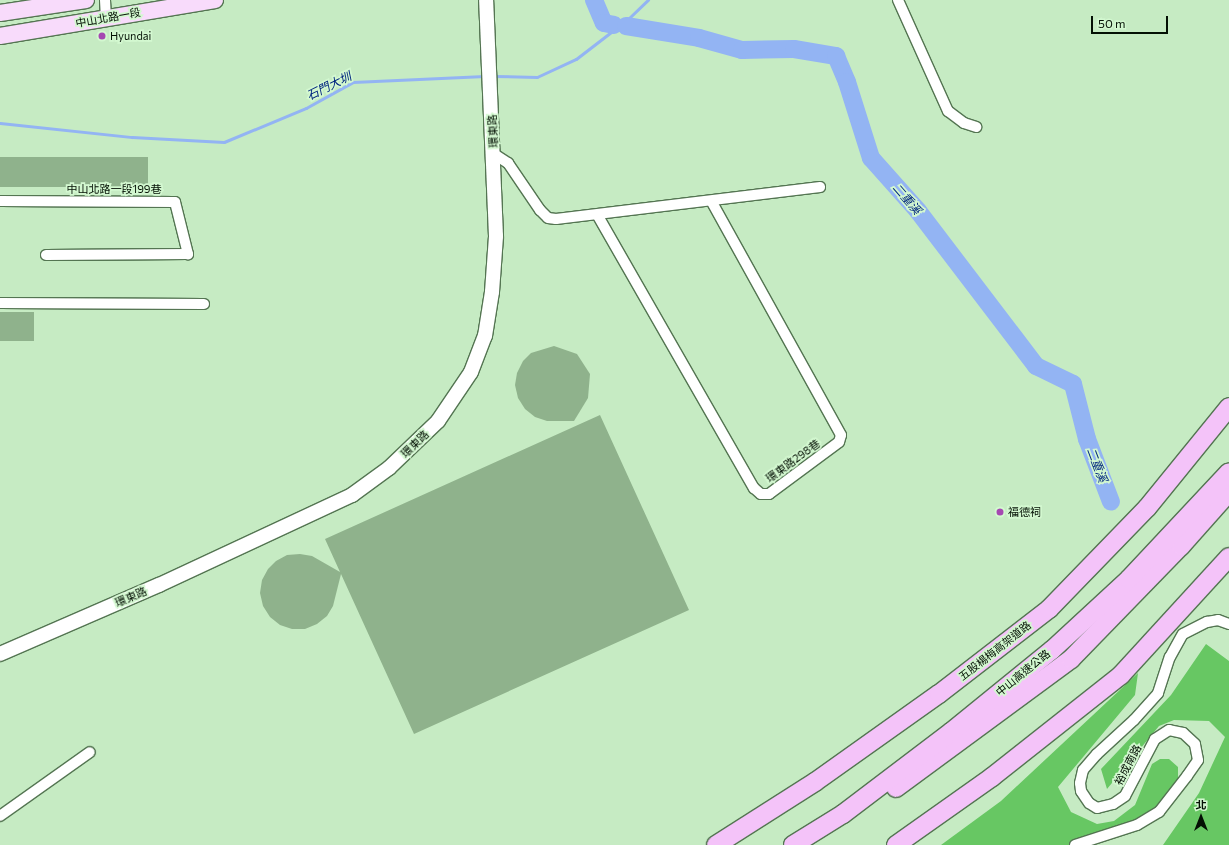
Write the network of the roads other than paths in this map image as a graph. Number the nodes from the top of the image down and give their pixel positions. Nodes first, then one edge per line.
1 (86, 0) edge
2 (105, 0) edge
3 (215, 0) edge
4 (486, 0) edge
5 (898, 0) edge
6 (0, 13) edge
7 (106, 18) junction
8 (0, 36) edge
9 (976, 127) dead end
10 (494, 154) junction
11 (820, 187) dead end
12 (0, 201) edge
13 (712, 202) junction
14 (598, 216) junction
15 (46, 255) dead end
16 (0, 303) edge
17 (204, 304) dead end
18 (1229, 407) edge
19 (1229, 460) edge
20 (1229, 472) edge
21 (1229, 492) edge
22 (1209, 496) junction
23 (1229, 557) edge
24 (1229, 624) edge
25 (0, 654) edge
26 (90, 752) dead end
27 (0, 816) edge
28 (716, 845) edge
29 (793, 845) edge
30 (816, 845) edge
31 (896, 845) edge
32 (1075, 845) edge

1 - 6 main road, 中山北路一段
2 - 7 street
3 - 7 main road, 中山北路一段
4 - 10 street, 環東路
5 - 9 street
7 - 8 main road, 中山北路一段
10 - 14 street
10 - 25 street, 環東路
11 - 13 street
12 - 15 street, 中山北路一段199巷
13 - 14 street
13 - 14 street, 環東路298巷
16 - 17 street
18 - 28 highway, 五股楊梅高架道路
19 - 22 highway
20 - 22 highway, 中山高速公路
21 - 30 highway, 中山高速公路
22 - 29 highway, 中山高速公路
23 - 31 highway
24 - 32 street, 裕成南路
26 - 27 street

